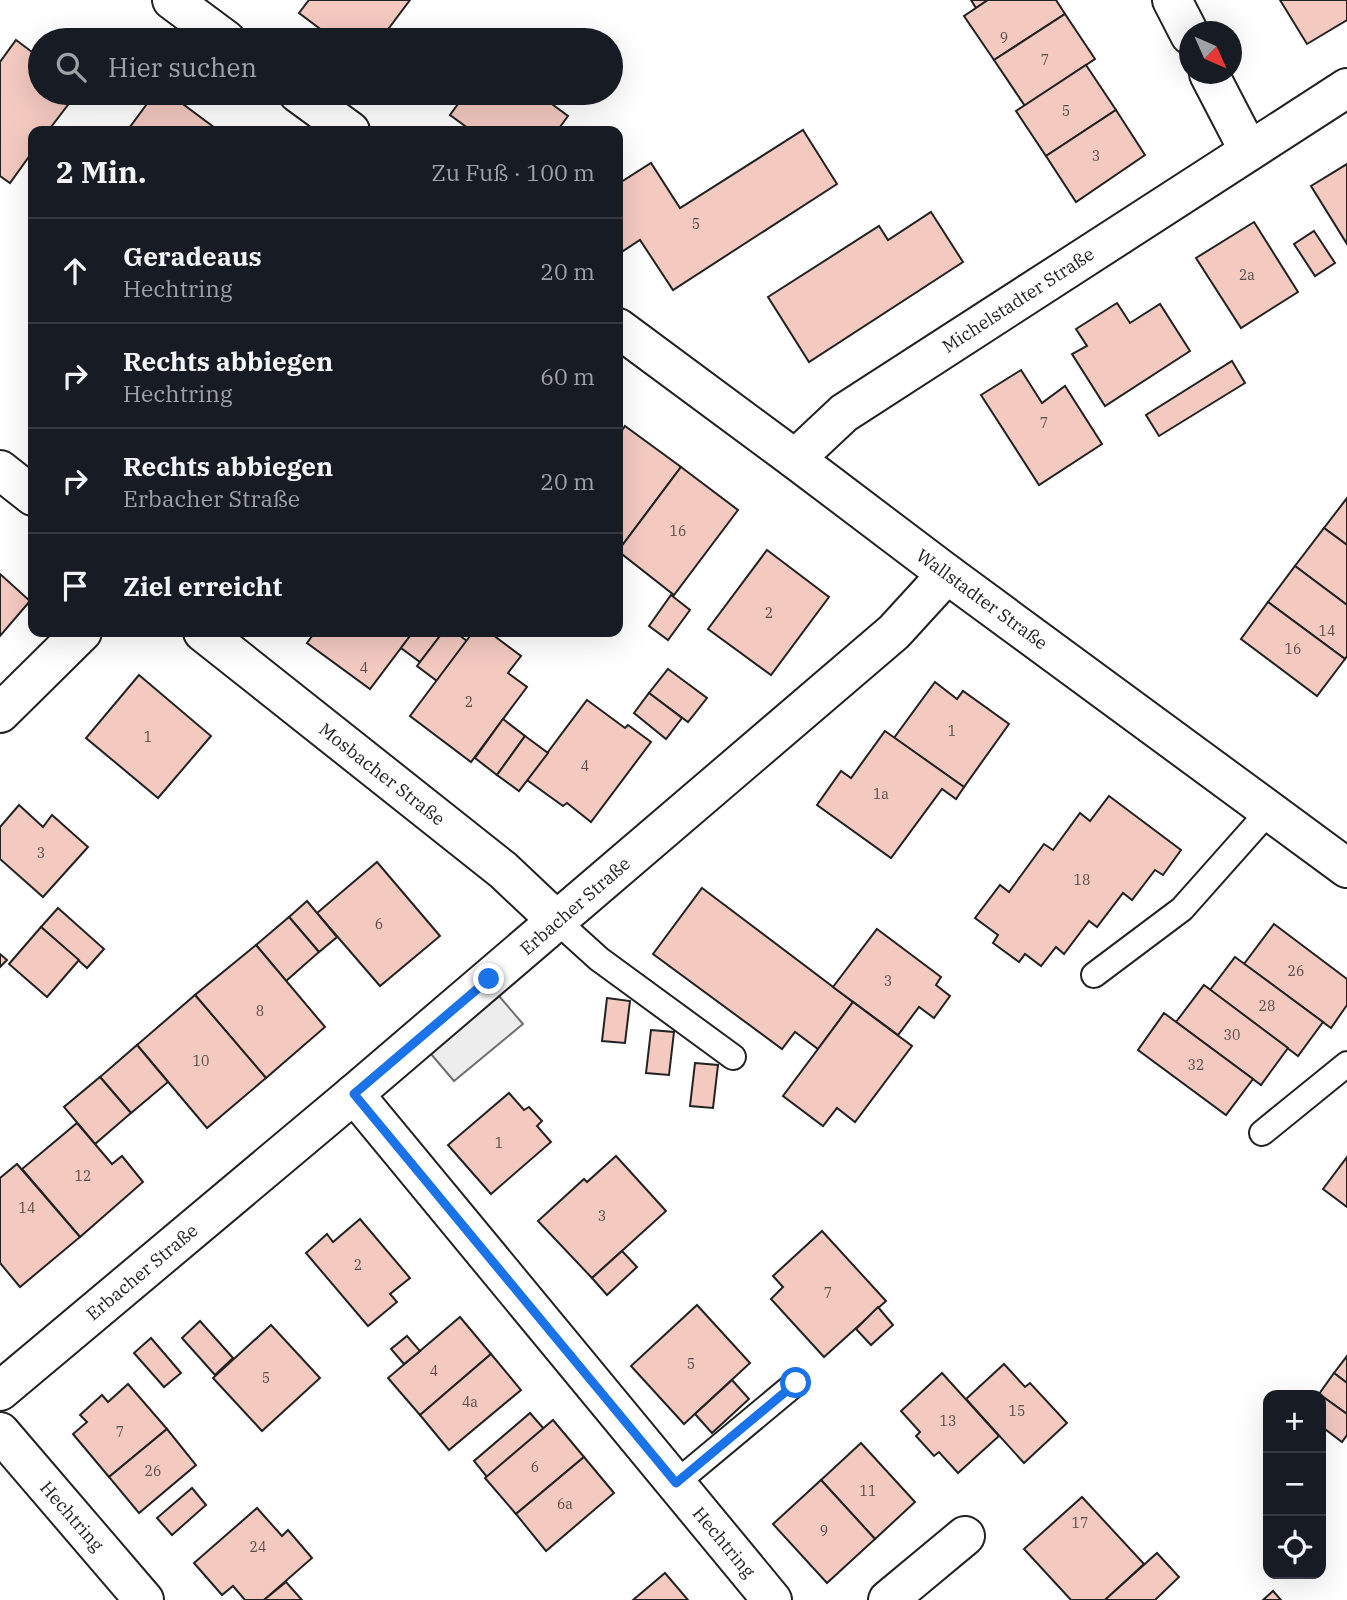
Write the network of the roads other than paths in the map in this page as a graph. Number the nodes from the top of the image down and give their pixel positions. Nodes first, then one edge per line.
1 (172, 0) edge
2 (1171, 0) edge
3 (1182, 21) edge
4 (210, 28) edge
5 (1214, 84) edge
6 (1347, 88) edge
7 (314, 105) edge
8 (343, 126) edge
9 (1249, 151) junction
10 (623, 332) edge
11 (795, 458) junction
12 (0, 470) edge
13 (28, 492) edge
14 (947, 574) junction
15 (77, 637) edge
16 (209, 637) edge
17 (0, 713) edge
18 (1270, 810) junction
19 (1347, 868) edge
20 (557, 921) junction
21 (1094, 975) dead end
22 (733, 1057) dead end
23 (1347, 1064) edge
24 (354, 1094) junction
25 (1262, 1133) dead end
26 (796, 1383) dead end
27 (0, 1391) edge
28 (0, 1432) edge
29 (676, 1483) junction
30 (965, 1536) dead end
31 (144, 1600) edge
32 (772, 1600) edge
33 (888, 1600) edge

1 - 4 street
2 - 3 street
5 - 9 street
6 - 9 street, Michelstadter Straße
7 - 8 street
9 - 11 street, Michelstadter Straße
10 - 11 street, Wallstadter Straße
11 - 14 street, Wallstadter Straße
12 - 13 street
14 - 18 street, Wallstadter Straße
14 - 20 street, Erbacher Straße
15 - 17 street
16 - 20 street, Mosbacher Straße
18 - 19 street, Wallstadter Straße
18 - 21 lane
20 - 22 lane
20 - 24 street, Erbacher Straße
23 - 25 lane
24 - 27 street, Erbacher Straße
24 - 29 street, Hechtring
26 - 29 lane
28 - 31 street, Hechtring
29 - 32 street, Hechtring
30 - 33 street

